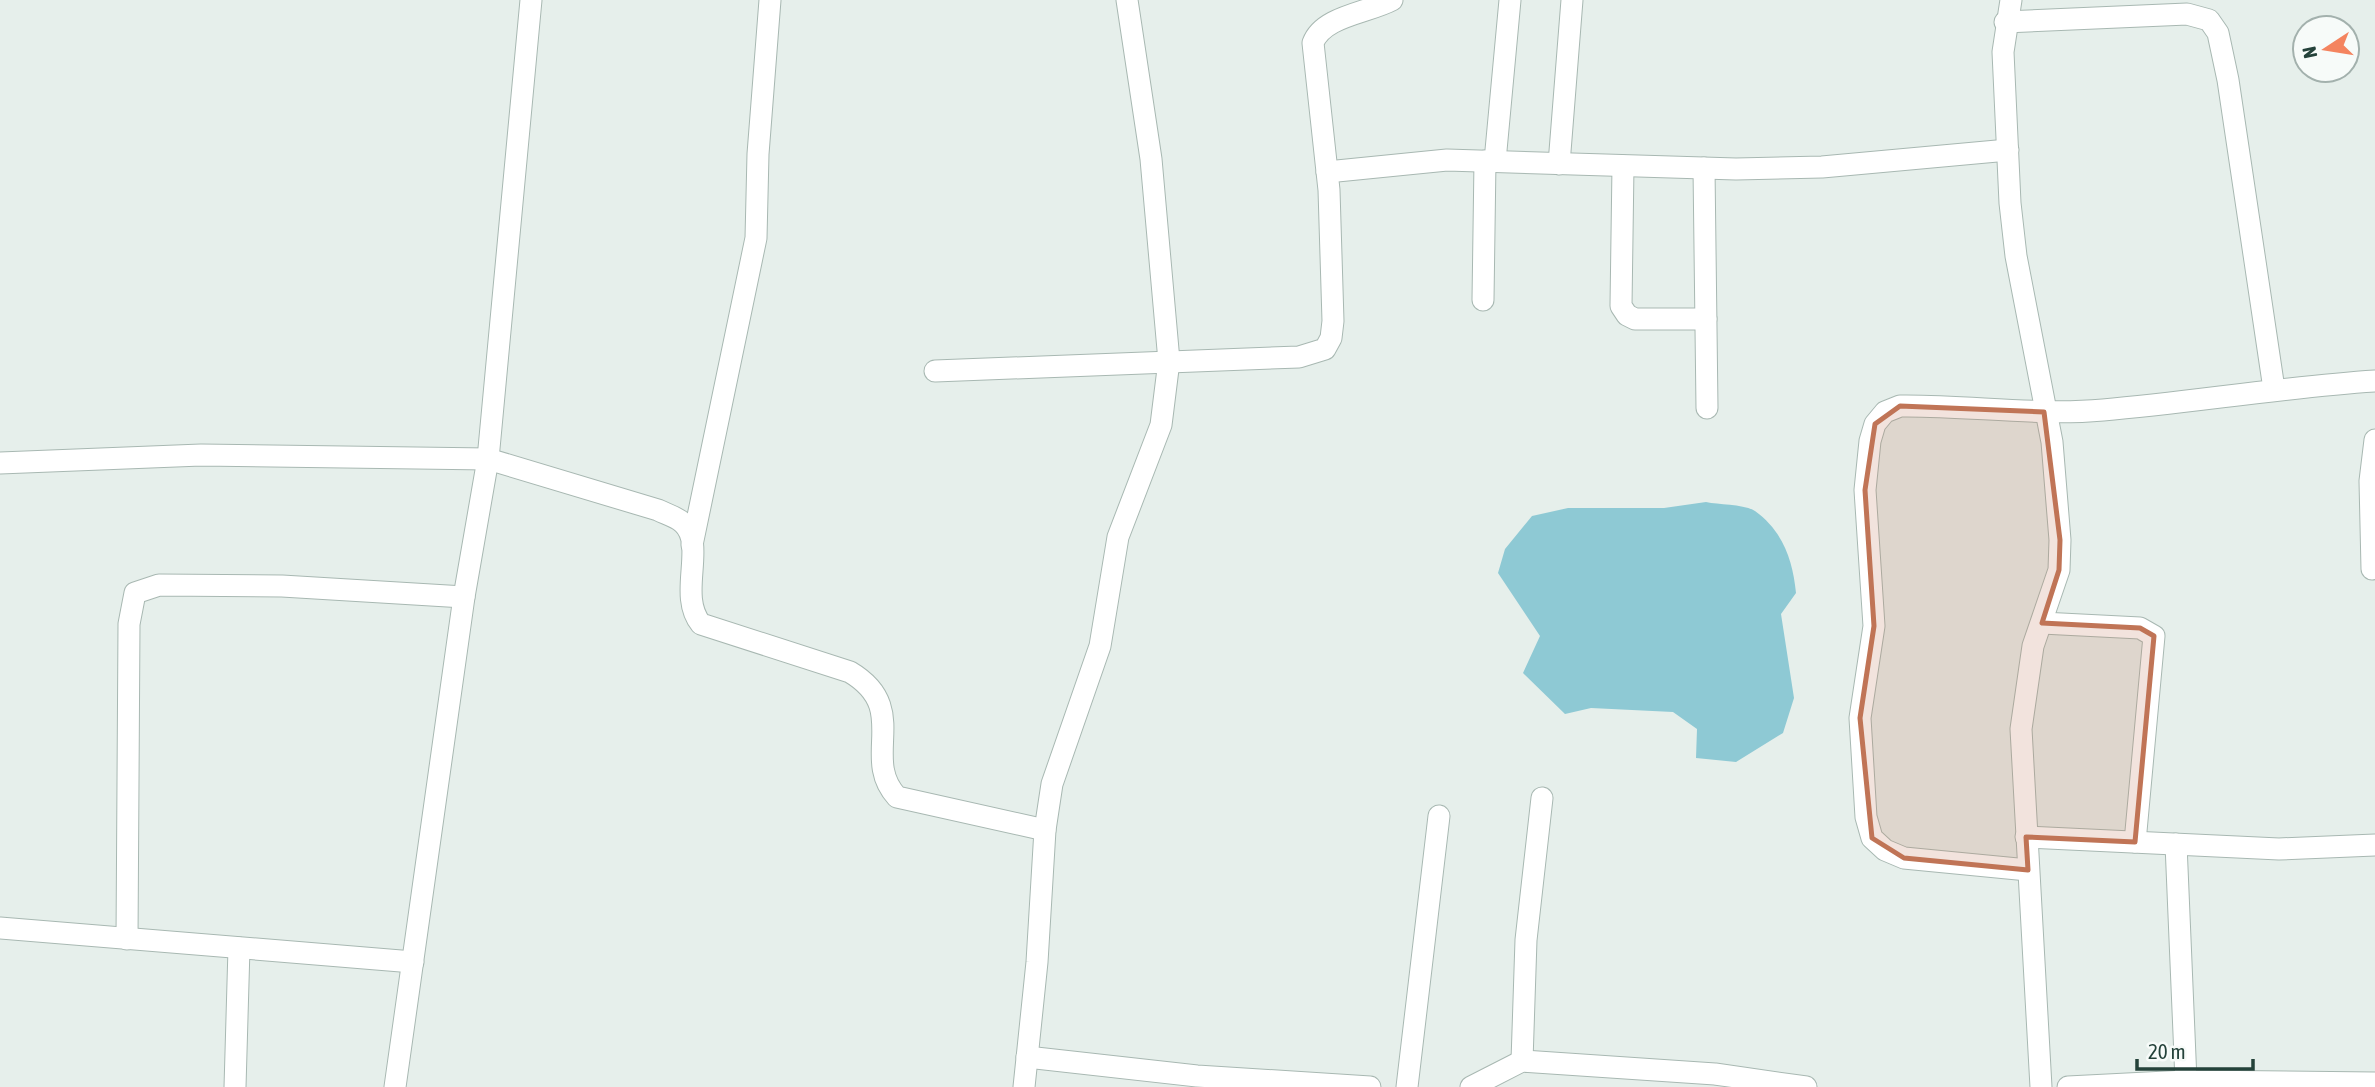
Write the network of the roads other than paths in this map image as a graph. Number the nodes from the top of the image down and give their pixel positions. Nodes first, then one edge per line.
1 (531, 0) edge
2 (771, 0) edge
3 (1126, 0) edge
4 (1392, 0) edge
5 (1510, 0) edge
6 (1572, 0) edge
7 (2011, 0) edge
8 (2006, 22) junction
9 (2008, 149) junction
10 (1490, 161) junction
11 (1559, 164) junction
12 (1623, 166) junction
13 (1703, 168) junction
14 (1327, 172) junction
15 (1482, 300) dead end
16 (1706, 319) junction
17 (1169, 361) junction
18 (935, 372) dead end
19 (2375, 381) edge
20 (2274, 389) junction
21 (1707, 408) dead end
22 (2044, 412) junction
23 (2375, 440) edge
24 (488, 459) junction
25 (0, 463) edge
26 (692, 545) junction
27 (2372, 569) dead end
28 (464, 597) junction
29 (2042, 623) junction
30 (1542, 798) dead end
31 (1439, 816) dead end
32 (1045, 830) junction
33 (2026, 836) junction
34 (2135, 842) junction
35 (2176, 844) junction
36 (2375, 845) edge
37 (2028, 870) junction
38 (0, 928) edge
39 (127, 939) junction
40 (239, 948) junction
41 (413, 962) junction
42 (1027, 1057) junction
43 (1522, 1061) junction
44 (2186, 1082) junction
45 (2375, 1083) edge
46 (1268, 1084) edge
47 (235, 1087) edge
48 (395, 1087) edge
49 (1024, 1087) edge
50 (1370, 1087) edge
51 (1407, 1087) edge
52 (1472, 1087) edge
53 (1806, 1087) edge
54 (2041, 1087) edge
55 (2068, 1087) edge

1 - 24 street
2 - 26 street
3 - 17 street
4 - 14 street
5 - 10 street
6 - 11 street
7 - 8 street
8 - 9 street
8 - 20 street
9 - 13 street
9 - 22 street
10 - 11 street
10 - 14 street
10 - 15 street
11 - 12 street
12 - 13 street
12 - 16 street
13 - 16 street
14 - 17 street
16 - 21 street
17 - 18 street
17 - 32 street
19 - 20 street
20 - 22 street
22 - 29 street
22 - 37 street
23 - 27 street
24 - 25 street
24 - 26 street
24 - 28 street
26 - 32 street
28 - 39 street
28 - 41 street
29 - 33 street
29 - 34 street
30 - 43 street
31 - 51 street
32 - 42 street
33 - 34 street
33 - 37 street
34 - 35 street
35 - 36 street
35 - 44 street
37 - 54 street
38 - 39 street
39 - 40 street
40 - 41 street
40 - 47 street
41 - 48 street
42 - 46 street
42 - 49 street
43 - 52 street
43 - 53 street
44 - 45 street
44 - 55 street
46 - 50 street

